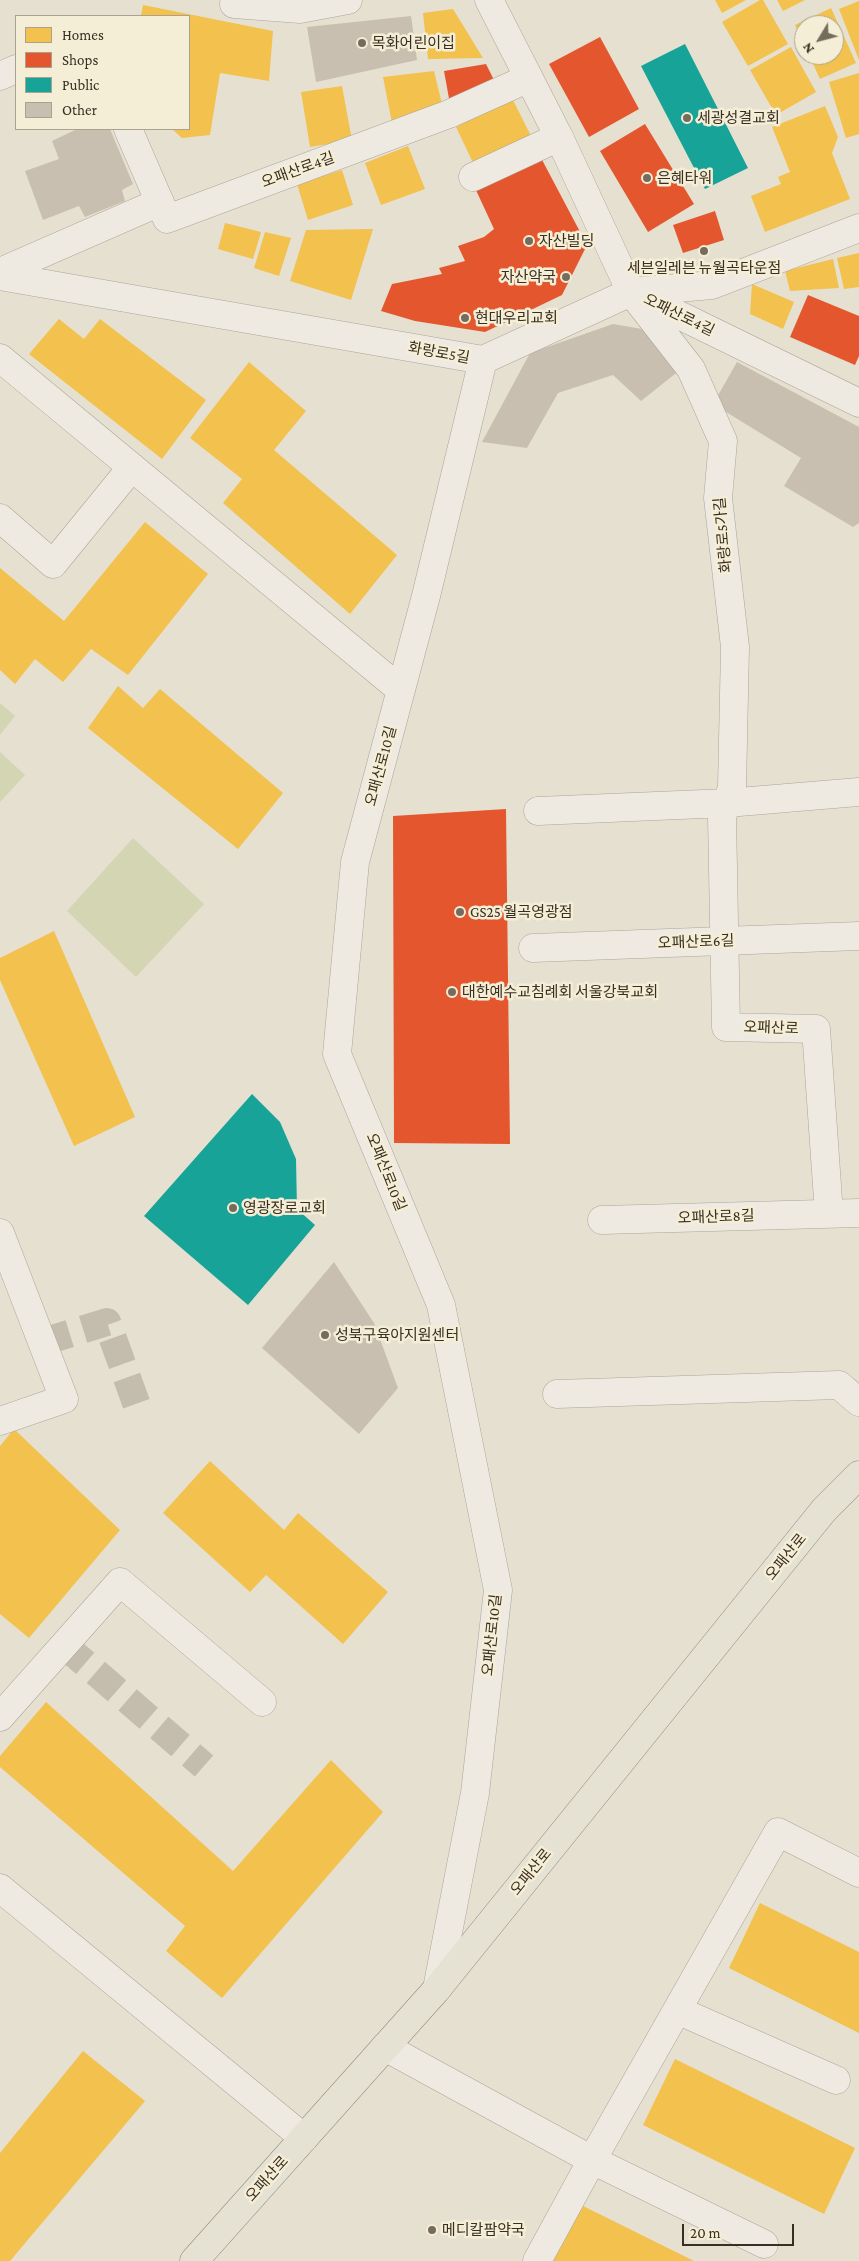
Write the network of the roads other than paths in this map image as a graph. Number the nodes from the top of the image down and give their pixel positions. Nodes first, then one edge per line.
1 (348, 0) edge
2 (493, 1) edge
3 (234, 4) dead end
4 (15, 69) edge
5 (0, 76) edge
6 (529, 78) junction
7 (128, 130) edge
8 (560, 138) junction
9 (473, 177) dead end
10 (160, 202) junction
11 (859, 228) edge
12 (0, 272) edge
13 (0, 276) edge
14 (632, 292) junction
15 (0, 358) edge
16 (482, 360) junction
17 (859, 403) edge
18 (132, 467) junction
19 (0, 518) edge
20 (401, 690) junction
21 (859, 792) edge
22 (727, 803) junction
23 (538, 811) dead end
24 (859, 936) edge
25 (725, 942) junction
26 (533, 948) dead end
27 (726, 1027) joint
28 (859, 1213) edge
29 (829, 1214) junction
30 (602, 1220) dead end
31 (0, 1233) edge
32 (557, 1394) dead end
33 (859, 1402) edge
34 (0, 1421) edge
35 (859, 1475) edge
36 (262, 1702) dead end
37 (0, 1717) edge
38 (859, 1873) edge
39 (0, 1888) edge
40 (437, 1989) junction
41 (677, 2010) junction
42 (385, 2047) junction
43 (836, 2080) dead end
44 (304, 2138) junction
45 (592, 2160) junction
46 (764, 2244) dead end
47 (194, 2261) edge
48 (537, 2261) edge

1 - 3 street
2 - 6 street, 오패산로4길
4 - 5 street
6 - 8 street, 오패산로4길
6 - 10 street, 오패산로4길
7 - 10 street, 오패산로4길
8 - 9 street
8 - 14 street, 오패산로4길
10 - 12 street
11 - 14 street, 화랑로5길
13 - 16 street, 화랑로5길
14 - 16 street, 화랑로5길
14 - 17 street, 오패산로4길
14 - 22 street, 화랑로5가길
15 - 18 street
16 - 20 street, 오패산로10길
18 - 19 street
18 - 20 street
20 - 40 street, 오패산로10길
21 - 22 street
22 - 23 street
22 - 25 street, 화랑로5가길
24 - 25 street, 오패산로6길
25 - 26 street, 오패산로6길
25 - 27 street, 화랑로5가길
27 - 29 street, 오패산로
28 - 29 street, 오패산로8길
29 - 30 street, 오패산로8길
31 - 34 street
32 - 33 street
35 - 40 main road, 오패산로
36 - 37 street
38 - 41 street
39 - 44 street
40 - 42 main road, 오패산로
41 - 43 street
41 - 45 street
42 - 44 main road, 오패산로
42 - 45 street
44 - 47 main road, 오패산로
45 - 46 street
45 - 48 street

